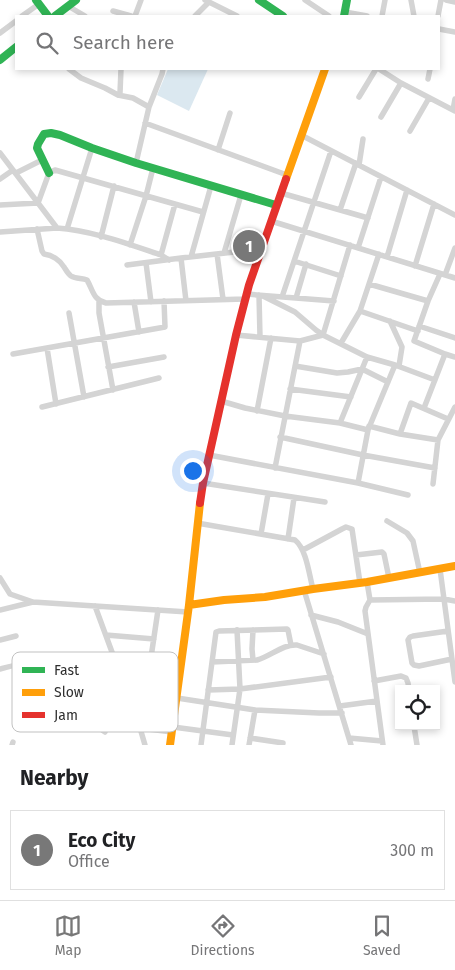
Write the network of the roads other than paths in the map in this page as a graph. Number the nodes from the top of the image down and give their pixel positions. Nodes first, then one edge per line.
1 (76, 0) edge
2 (141, 0) edge
3 (259, 0) edge
4 (347, 0) edge
5 (385, 0) edge
6 (411, 0) edge
7 (441, 0) edge
8 (446, 0) edge
9 (207, 1) edge
10 (308, 1) edge
11 (37, 2) edge
12 (455, 2) edge
13 (68, 6) junction
14 (113, 11) dead end
15 (345, 14) edge
16 (23, 15) edge
17 (47, 15) edge
18 (56, 15) edge
19 (83, 15) edge
20 (127, 15) edge
21 (135, 15) edge
22 (196, 15) edge
23 (235, 15) edge
24 (282, 15) edge
25 (328, 15) edge
26 (382, 15) edge
27 (414, 15) edge
28 (438, 15) edge
29 (15, 22) edge
30 (440, 29) edge
31 (455, 32) edge
32 (0, 33) edge
33 (15, 48) edge
34 (0, 60) edge
35 (70, 70) edge
36 (121, 70) edge
37 (163, 70) edge
38 (325, 70) edge
39 (377, 70) edge
40 (380, 70) edge
41 (430, 70) edge
42 (428, 79) dead end
43 (401, 83) junction
44 (118, 95) junction
45 (359, 97) dead end
46 (429, 98) junction
47 (455, 99) edge
48 (149, 107) junction
49 (454, 110) edge
50 (230, 113) dead end
51 (381, 117) dead end
52 (145, 123) junction
53 (410, 131) dead end
54 (301, 135) junction
55 (363, 140) dead end
56 (92, 148) junction
57 (218, 150) junction
58 (331, 151) junction
59 (0, 153) edge
60 (42, 160) junction
61 (136, 163) junction
62 (357, 164) junction
63 (153, 168) junction
64 (14, 172) junction
65 (49, 173) junction
66 (287, 175) junction
67 (381, 176) junction
68 (83, 177) junction
69 (0, 179) edge
70 (114, 186) junction
71 (210, 186) junction
72 (407, 190) junction
73 (280, 193) junction
74 (241, 195) junction
75 (146, 196) junction
76 (38, 203) junction
77 (314, 203) junction
78 (0, 204) edge
79 (175, 204) junction
80 (434, 204) junction
81 (276, 205) junction
82 (340, 210) junction
83 (203, 212) junction
84 (455, 215) edge
85 (368, 218) junction
86 (271, 221) junction
87 (56, 228) junction
88 (67, 228) junction
89 (37, 230) junction
90 (304, 231) junction
91 (0, 232) edge
92 (101, 237) junction
93 (130, 245) junction
94 (350, 246) junction
95 (358, 248) junction
96 (455, 248) edge
97 (262, 249) junction
98 (224, 253) junction
99 (161, 254) junction
100 (217, 254) junction
101 (379, 254) junction
102 (190, 257) junction
103 (387, 257) junction
104 (181, 258) junction
105 (169, 260) junction
106 (294, 261) junction
107 (146, 263) junction
108 (306, 264) junction
109 (126, 265) dead end
110 (415, 266) junction
111 (443, 274) junction
112 (341, 276) junction
113 (455, 278) edge
114 (369, 284) junction
115 (245, 296) junction
116 (261, 296) junction
117 (282, 297) junction
118 (296, 298) junction
119 (224, 299) junction
120 (186, 300) junction
121 (164, 301) junction
122 (334, 301) junction
123 (428, 301) junction
124 (99, 302) junction
125 (134, 302) junction
126 (151, 302) junction
127 (360, 310) junction
128 (70, 313) dead end
129 (390, 321) junction
130 (418, 329) junction
131 (139, 332) junction
132 (236, 335) junction
133 (324, 335) junction
134 (260, 337) junction
135 (103, 338) junction
136 (271, 338) junction
137 (455, 338) edge
138 (300, 341) junction
139 (75, 343) junction
140 (341, 343) junction
141 (47, 348) junction
142 (13, 354) dead end
143 (445, 354) junction
144 (367, 357) junction
145 (455, 357) edge
146 (164, 358) dead end
147 (295, 366) junction
148 (397, 366) junction
149 (108, 368) junction
150 (362, 369) junction
151 (159, 378) dead end
152 (435, 380) junction
153 (388, 382) junction
154 (290, 389) junction
155 (113, 390) junction
156 (84, 397) junction
157 (351, 397) junction
158 (221, 402) junction
159 (56, 404) junction
160 (455, 407) edge
161 (42, 408) dead end
162 (424, 408) junction
163 (257, 411) junction
164 (285, 416) junction
165 (448, 419) junction
166 (340, 423) junction
167 (369, 428) junction
168 (400, 434) junction
169 (280, 438) junction
170 (438, 440) junction
171 (209, 455) junction
172 (363, 455) junction
173 (276, 468) junction
174 (435, 468) junction
175 (204, 482) junction
176 (358, 483) junction
177 (433, 484) dead end
178 (268, 494) junction
179 (408, 495) dead end
180 (294, 498) junction
181 (325, 502) dead end
182 (387, 521) dead end
183 (197, 523) junction
184 (261, 534) junction
185 (288, 539) junction
186 (303, 550) junction
187 (356, 555) junction
188 (455, 566) edge
189 (440, 569) junction
190 (420, 573) junction
191 (0, 578) edge
192 (389, 578) junction
193 (364, 583) junction
194 (313, 589) junction
195 (304, 590) junction
196 (444, 599) junction
197 (370, 600) junction
198 (455, 601) edge
199 (33, 602) junction
200 (95, 606) junction
201 (188, 608) junction
202 (0, 610) edge
203 (158, 610) junction
204 (311, 615) junction
205 (236, 630) junction
206 (253, 630) junction
207 (448, 631) junction
208 (368, 634) junction
209 (106, 635) junction
210 (16, 636) dead end
211 (154, 639) junction
212 (0, 640) edge
213 (291, 645) junction
214 (113, 652) edge
215 (152, 652) edge
216 (324, 654) junction
217 (452, 659) junction
218 (239, 660) junction
219 (252, 660) junction
220 (212, 662) junction
221 (180, 672) joint
222 (331, 677) junction
223 (374, 681) junction
224 (455, 682) edge
225 (408, 685) edge
226 (178, 689) edge
227 (240, 689) junction
228 (208, 690) junction
229 (178, 698) edge
230 (377, 701) junction
231 (207, 703) junction
232 (340, 706) junction
233 (237, 707) junction
234 (256, 710) junction
235 (342, 713) junction
236 (178, 729) edge
237 (415, 730) edge
238 (203, 731) junction
239 (141, 732) edge
240 (172, 732) edge
241 (233, 735) junction
242 (250, 738) junction
243 (349, 738) junction
244 (282, 743) dead end
245 (382, 743) edge
246 (145, 745) edge
247 (170, 745) edge
248 (201, 745) edge
249 (232, 745) edge
250 (249, 745) edge
251 (351, 745) edge
252 (417, 745) edge

1 - 13 main road
2 - 21 street
3 - 24 main road
4 - 15 main road
5 - 26 street
6 - 27 street
7 - 28 street
8 - 12 street
9 - 22 street
9 - 23 street
10 - 25 street
11 - 16 street
11 - 17 main road
13 - 18 main road
13 - 19 street
14 - 20 street
29 - 32 street
30 - 31 street
33 - 34 main road
35 - 44 street
36 - 44 street
37 - 48 street
38 - 54 main road
39 - 45 street
40 - 43 street
41 - 42 street
43 - 46 street
43 - 51 street
44 - 48 street
46 - 49 street
46 - 53 street
47 - 49 street
48 - 52 street
50 - 57 street
52 - 57 street
52 - 61 street
54 - 58 street
54 - 66 main road
55 - 62 street
56 - 60 main road
56 - 61 main road
56 - 68 street
57 - 66 street
58 - 62 street
58 - 77 street
59 - 64 street
60 - 64 street
60 - 65 main road
61 - 63 main road
62 - 67 street
62 - 82 street
63 - 71 main road
63 - 75 street
64 - 69 street
64 - 76 street
65 - 68 street
65 - 76 street
66 - 73 main road
67 - 72 street
67 - 85 street
68 - 70 street
68 - 88 street
70 - 75 street
70 - 92 street
71 - 74 main road
71 - 83 street
72 - 80 street
72 - 103 street
73 - 77 street
73 - 81 main road
74 - 81 main road
74 - 98 street
75 - 79 street
75 - 93 street
76 - 78 street
76 - 87 street
77 - 82 street
77 - 90 street
79 - 83 street
79 - 99 street
80 - 84 street
80 - 110 street
81 - 86 main road
82 - 85 street
83 - 102 street
85 - 95 street
86 - 90 street
86 - 97 main road
87 - 88 street
87 - 89 street
88 - 92 street
89 - 91 street
89 - 124 street
90 - 94 street
90 - 106 street
92 - 93 street
93 - 99 street
94 - 95 street
94 - 112 street
95 - 101 street
96 - 111 street
97 - 98 street
97 - 115 main road
98 - 100 street
99 - 105 street
100 - 102 street
100 - 119 street
101 - 103 street
101 - 114 street
102 - 104 street
103 - 110 street
104 - 105 street
104 - 120 street
105 - 107 street
106 - 108 street
106 - 117 street
107 - 109 street
107 - 126 street
108 - 112 street
108 - 118 street
110 - 111 street
111 - 113 street
111 - 123 street
112 - 122 street
114 - 123 street
114 - 127 street
115 - 116 street
115 - 119 street
115 - 132 main road
116 - 117 street
116 - 133 street
116 - 134 street
117 - 118 street
118 - 122 street
119 - 120 street
120 - 121 street
121 - 126 street
121 - 131 street
122 - 133 street
123 - 130 street
124 - 125 street
124 - 135 street
125 - 126 street
125 - 131 street
127 - 129 street
127 - 140 street
128 - 139 street
129 - 130 street
129 - 148 street
130 - 137 street
130 - 143 street
131 - 135 street
132 - 134 street
132 - 158 main road
133 - 138 street
133 - 140 street
134 - 136 street
135 - 139 street
135 - 149 street
136 - 138 street
136 - 163 street
138 - 147 street
139 - 141 street
139 - 156 street
140 - 144 street
141 - 142 street
141 - 159 street
143 - 145 street
143 - 152 street
144 - 148 street
144 - 150 street
146 - 149 street
147 - 150 street
147 - 154 street
148 - 152 street
148 - 153 street
149 - 155 street
150 - 153 street
150 - 157 street
151 - 155 street
152 - 162 street
153 - 167 street
154 - 157 street
154 - 164 street
155 - 156 street
156 - 159 street
157 - 166 street
158 - 163 street
158 - 171 main road
159 - 161 street
160 - 165 street
162 - 165 street
162 - 168 street
163 - 164 street
164 - 166 street
164 - 169 street
165 - 170 street
166 - 167 street
167 - 168 street
167 - 172 street
168 - 170 street
169 - 172 street
169 - 173 street
170 - 174 street
171 - 173 street
171 - 175 main road
172 - 174 street
172 - 176 street
173 - 176 street
174 - 177 street
175 - 178 street
175 - 183 main road
176 - 179 street
178 - 180 street
178 - 184 street
180 - 181 street
180 - 185 street
182 - 190 street
183 - 184 street
183 - 201 main road
184 - 185 street
185 - 186 street
186 - 187 street
186 - 194 street
187 - 192 street
187 - 193 street
188 - 189 main road
189 - 190 main road
189 - 196 street
190 - 192 main road
191 - 199 street
192 - 193 main road
193 - 194 main road
193 - 197 street
194 - 195 main road
195 - 201 main road
195 - 204 street
196 - 197 street
196 - 198 street
196 - 207 street
197 - 208 street
199 - 200 street
199 - 202 street
200 - 203 street
200 - 209 street
201 - 203 street
201 - 221 main road
203 - 211 street
204 - 208 street
204 - 216 street
205 - 206 street
205 - 218 street
205 - 220 street
206 - 213 street
206 - 219 street
207 - 217 street
207 - 217 street
208 - 223 street
209 - 211 street
209 - 214 street
210 - 212 street
211 - 215 street
213 - 216 street
213 - 219 street
216 - 222 street
217 - 224 street
218 - 219 street
218 - 220 street
218 - 227 street
220 - 228 street
221 - 226 main road
222 - 227 street
222 - 232 street
223 - 225 street
223 - 230 street
227 - 228 street
227 - 233 street
228 - 231 street
229 - 231 street
230 - 232 street
230 - 245 street
231 - 233 street
231 - 238 street
232 - 235 street
233 - 234 street
233 - 241 street
234 - 235 street
234 - 242 street
235 - 243 street
236 - 238 street
237 - 252 street
238 - 241 street
238 - 248 street
239 - 246 street
240 - 247 main road
241 - 249 street
242 - 244 street
242 - 250 street
243 - 245 street
243 - 251 street

